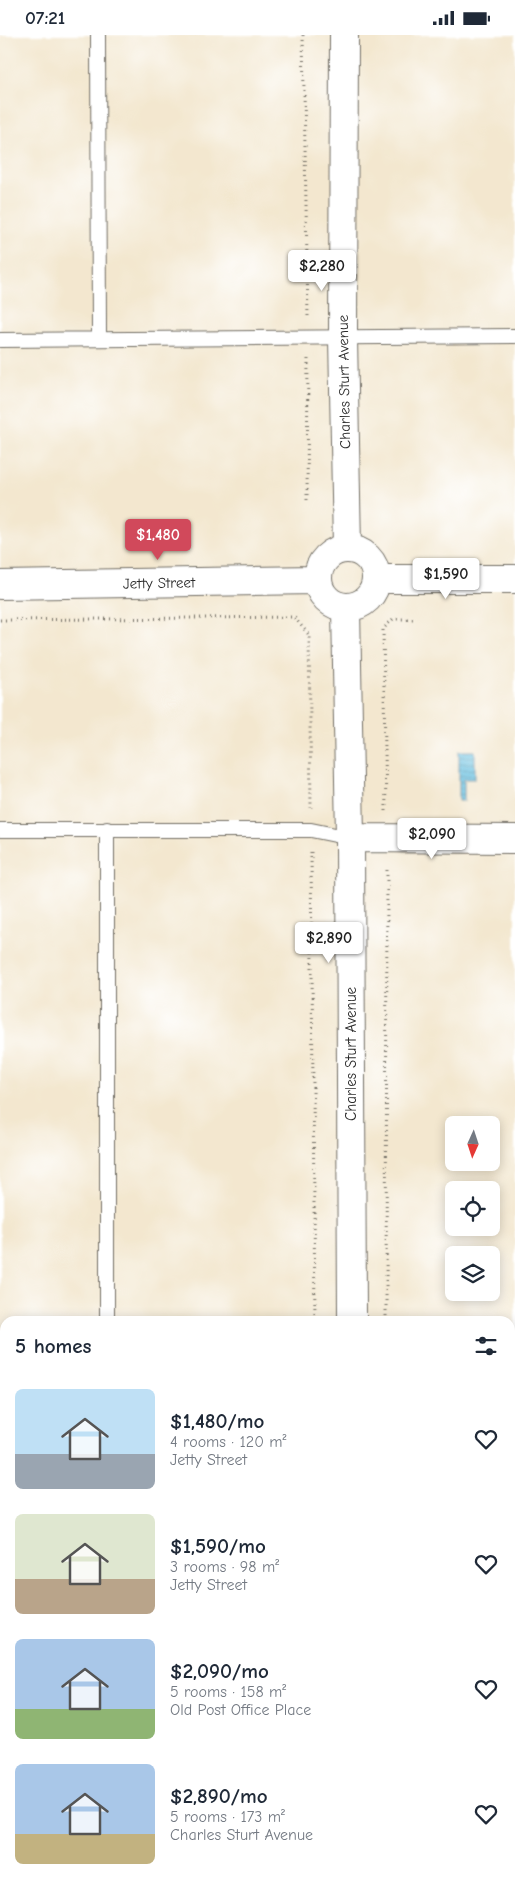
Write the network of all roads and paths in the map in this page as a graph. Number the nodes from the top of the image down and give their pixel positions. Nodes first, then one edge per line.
1 (98, 35) edge
2 (303, 35) edge
3 (344, 35) edge
4 (515, 336) edge
5 (308, 337) junction
6 (343, 337) junction
7 (99, 339) junction
8 (0, 340) edge
9 (307, 500) dead end
10 (348, 548) junction
11 (376, 579) junction
12 (515, 579) edge
13 (318, 580) junction
14 (0, 585) edge
15 (346, 607) junction
16 (413, 619) dead end
17 (0, 620) edge
18 (107, 829) junction
19 (0, 830) edge
20 (311, 830) junction
21 (350, 838) junction
22 (387, 839) junction
23 (515, 839) edge
24 (107, 1316) edge
25 (315, 1316) edge
26 (352, 1316) edge
27 (386, 1316) edge

1 - 7 lane
2 - 5 path
3 - 6 street, Charles Sturt Avenue
4 - 6 lane
5 - 6 lane
5 - 7 lane
5 - 9 path
6 - 10 street, Charles Sturt Avenue
7 - 8 lane
10 - 11 street
10 - 13 street
11 - 12 street
11 - 15 street
13 - 14 street, Jetty Street
13 - 15 street
15 - 21 street, Charles Sturt Avenue
16 - 22 path
17 - 20 path
18 - 19 lane
18 - 20 lane
18 - 24 lane
20 - 21 lane
20 - 25 path
21 - 22 street
21 - 26 street, Charles Sturt Avenue
22 - 23 street
22 - 27 path

